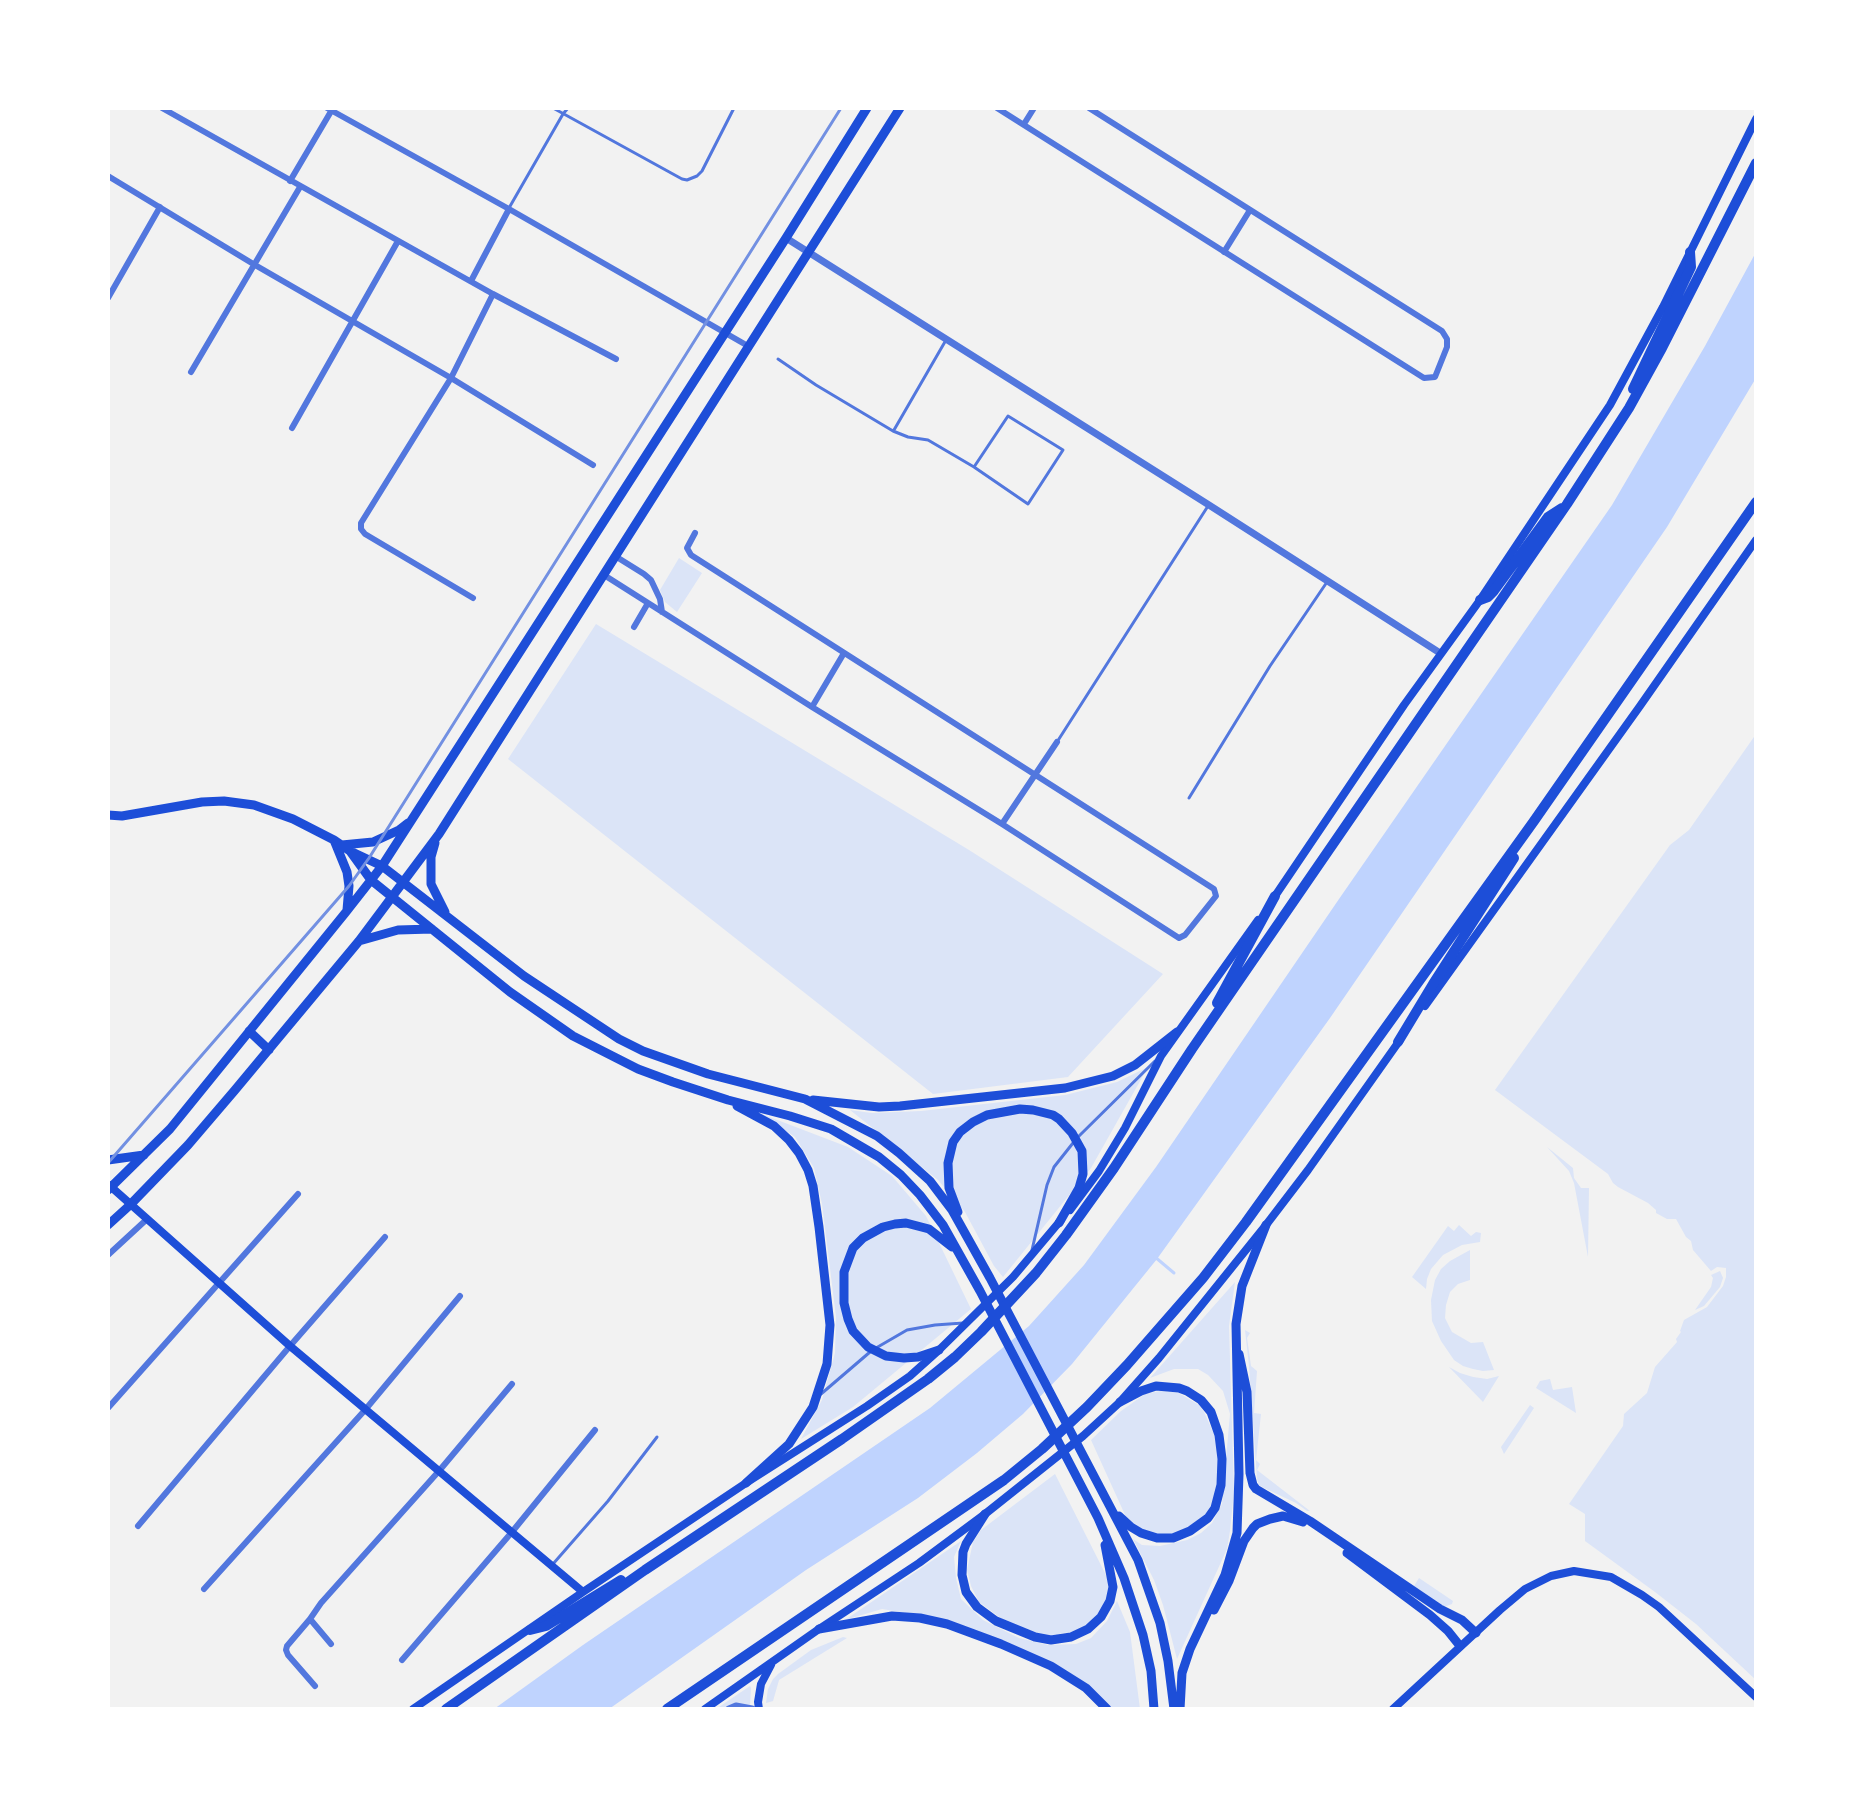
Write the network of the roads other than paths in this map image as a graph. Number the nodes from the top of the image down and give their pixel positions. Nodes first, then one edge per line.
1 (162, 108) edge
2 (553, 108) edge
3 (568, 108) edge
4 (734, 108) edge
5 (867, 108) edge
6 (900, 108) edge
7 (997, 108) edge
8 (1034, 108) edge
9 (1089, 108) edge
10 (330, 109) edge
11 (563, 114) junction
12 (1756, 119) edge
13 (1024, 124) junction
14 (1756, 163) edge
15 (108, 176) edge
16 (290, 181) junction
17 (300, 187) junction
18 (160, 207) junction
19 (509, 209) junction
20 (1250, 210) junction
21 (786, 238) junction
22 (398, 241) junction
23 (1224, 252) junction
24 (1690, 252) junction
25 (809, 253) junction
26 (255, 265) junction
27 (471, 281) junction
28 (493, 294) junction
29 (108, 298) edge
30 (354, 321) junction
31 (724, 333) junction
32 (946, 340) junction
33 (748, 346) junction
34 (616, 359) dead end
35 (778, 359) dead end
36 (191, 372) dead end
37 (451, 378) junction
38 (1629, 408) junction
39 (292, 428) dead end
40 (893, 431) junction
41 (593, 465) dead end
42 (974, 467) junction
43 (1567, 504) junction
44 (1209, 505) junction
45 (1754, 507) edge
46 (695, 533) dead end
47 (1756, 540) edge
48 (615, 556) junction
49 (604, 575) junction
50 (1327, 582) junction
51 (473, 598) dead end
52 (1480, 600) junction
53 (648, 603) junction
54 (662, 612) junction
55 (634, 627) dead end
56 (844, 653) junction
57 (1440, 653) junction
58 (812, 707) junction
59 (1057, 742) joint
60 (1036, 775) junction
61 (1189, 798) dead end
62 (108, 815) edge
63 (414, 818) junction
64 (1534, 821) junction
65 (1002, 824) junction
66 (439, 834) junction
67 (342, 845) junction
68 (382, 866) junction
69 (371, 880) junction
70 (403, 882) junction
71 (393, 896) junction
72 (1275, 896) junction
73 (346, 912) junction
74 (447, 915) junction
75 (432, 929) junction
76 (359, 941) junction
77 (249, 1031) junction
78 (1177, 1032) junction
79 (1398, 1042) junction
80 (1192, 1049) junction
81 (269, 1050) junction
82 (1161, 1056) junction
83 (805, 1099) junction
84 (728, 1100) junction
85 (1076, 1139) junction
86 (144, 1155) junction
87 (108, 1160) edge
88 (109, 1187) edge
89 (298, 1194) dead end
90 (130, 1205) junction
91 (146, 1220) junction
92 (1059, 1223) junction
93 (108, 1225) edge
94 (1266, 1225) junction
95 (964, 1231) junction
96 (385, 1237) dead end
97 (108, 1255) edge
98 (959, 1255) junction
99 (1031, 1257) junction
100 (220, 1284) junction
101 (460, 1296) dead end
102 (967, 1323) junction
103 (1235, 1341) junction
104 (290, 1346) junction
105 (872, 1350) junction
106 (939, 1350) junction
107 (512, 1384) dead end
108 (816, 1399) junction
109 (1120, 1402) junction
110 (108, 1408) edge
111 (365, 1410) junction
112 (595, 1430) dead end
113 (657, 1437) dead end
114 (439, 1471) junction
115 (746, 1483) junction
116 (1108, 1501) junction
117 (985, 1514) junction
118 (1098, 1518) junction
119 (138, 1526) dead end
120 (512, 1532) junction
121 (552, 1565) junction
122 (645, 1570) junction
123 (204, 1589) dead end
124 (583, 1592) junction
125 (310, 1619) junction
126 (819, 1629) junction
127 (530, 1630) junction
128 (1476, 1633) junction
129 (1195, 1636) junction
130 (331, 1644) dead end
131 (1460, 1646) junction
132 (402, 1660) dead end
133 (774, 1660) junction
134 (315, 1686) dead end
135 (1756, 1697) edge
136 (413, 1709) edge
137 (446, 1709) edge
138 (667, 1709) edge
139 (705, 1709) edge
140 (729, 1709) edge
141 (752, 1709) edge
142 (759, 1709) edge
143 (1107, 1709) edge
144 (1154, 1709) edge
145 (1177, 1709) edge
146 (1393, 1709) edge

1 - 16 street
2 - 11 lane
3 - 11 lane
4 - 11 lane
5 - 21 main road
6 - 25 main road
7 - 13 street
8 - 13 street
9 - 20 street
10 - 16 street
10 - 19 street
11 - 19 lane
12 - 24 main road
13 - 23 street
14 - 38 highway
15 - 18 street
16 - 17 street
17 - 22 street
17 - 26 street
18 - 26 street
18 - 29 street
19 - 27 street
19 - 31 street
20 - 23 street
20 - 23 street
21 - 25 street
21 - 31 main road
22 - 27 street
22 - 30 street
24 - 38 highway
24 - 52 main road
25 - 32 street
25 - 33 main road
26 - 30 street
26 - 36 street
27 - 28 street
28 - 34 street
28 - 37 street
30 - 37 street
30 - 39 street
31 - 33 street
31 - 63 main road
32 - 40 lane
32 - 44 street
33 - 48 main road
35 - 40 lane
37 - 41 street
37 - 51 street
38 - 43 highway
40 - 42 lane
42 - 42 lane
43 - 52 highway
43 - 80 highway
44 - 50 street
44 - 59 lane
45 - 64 highway
46 - 56 street
47 - 79 main road
48 - 49 main road
48 - 54 street
49 - 53 street
49 - 66 main road
50 - 57 street
50 - 61 lane
52 - 57 main road
53 - 54 street
53 - 55 street
54 - 58 street
56 - 58 street
56 - 60 street
57 - 72 main road
58 - 65 street
59 - 60 street
60 - 65 street
60 - 65 street
62 - 67 main road
63 - 67 main road
63 - 68 main road
64 - 79 highway
64 - 138 highway
66 - 70 main road
66 - 74 main road
67 - 68 main road
67 - 69 main road
67 - 73 main road
68 - 69 main road
68 - 70 main road
69 - 71 main road
69 - 73 main road
70 - 71 main road
70 - 74 main road
71 - 75 main road
71 - 76 main road
72 - 78 main road
72 - 80 highway
73 - 77 main road
74 - 83 main road
75 - 76 main road
75 - 84 main road
76 - 81 main road
77 - 81 main road
77 - 86 main road
78 - 82 main road
78 - 83 main road
79 - 94 main road
80 - 122 highway
81 - 90 main road
82 - 85 lane
82 - 92 main road
83 - 95 main road
84 - 98 main road
84 - 108 main road
85 - 92 main road
85 - 95 main road
85 - 99 lane
86 - 87 main road
86 - 88 main road
88 - 90 main road
89 - 100 street
90 - 91 main road
90 - 93 main road
91 - 97 street
91 - 100 main road
92 - 99 main road
94 - 103 main road
94 - 109 main road
95 - 116 main road
96 - 104 street
98 - 105 main road
98 - 118 main road
99 - 102 main road
100 - 104 main road
100 - 110 street
101 - 111 street
102 - 105 lane
102 - 106 main road
103 - 128 main road
103 - 129 main road
104 - 111 main road
104 - 119 street
105 - 106 main road
105 - 108 lane
106 - 115 main road
107 - 114 street
108 - 115 main road
109 - 116 main road
109 - 117 main road
111 - 114 main road
111 - 123 street
112 - 120 street
113 - 121 lane
114 - 120 main road
114 - 125 street
115 - 124 main road
116 - 145 main road
117 - 118 main road
117 - 126 main road
118 - 144 main road
120 - 121 main road
120 - 132 street
121 - 124 main road
122 - 127 highway
122 - 137 highway
124 - 127 main road
125 - 130 street
125 - 134 street
126 - 133 main road
126 - 143 main road
127 - 136 main road
128 - 131 main road
128 - 135 main road
129 - 131 main road
129 - 145 main road
131 - 146 main road
133 - 139 main road
133 - 142 main road
140 - 141 street

